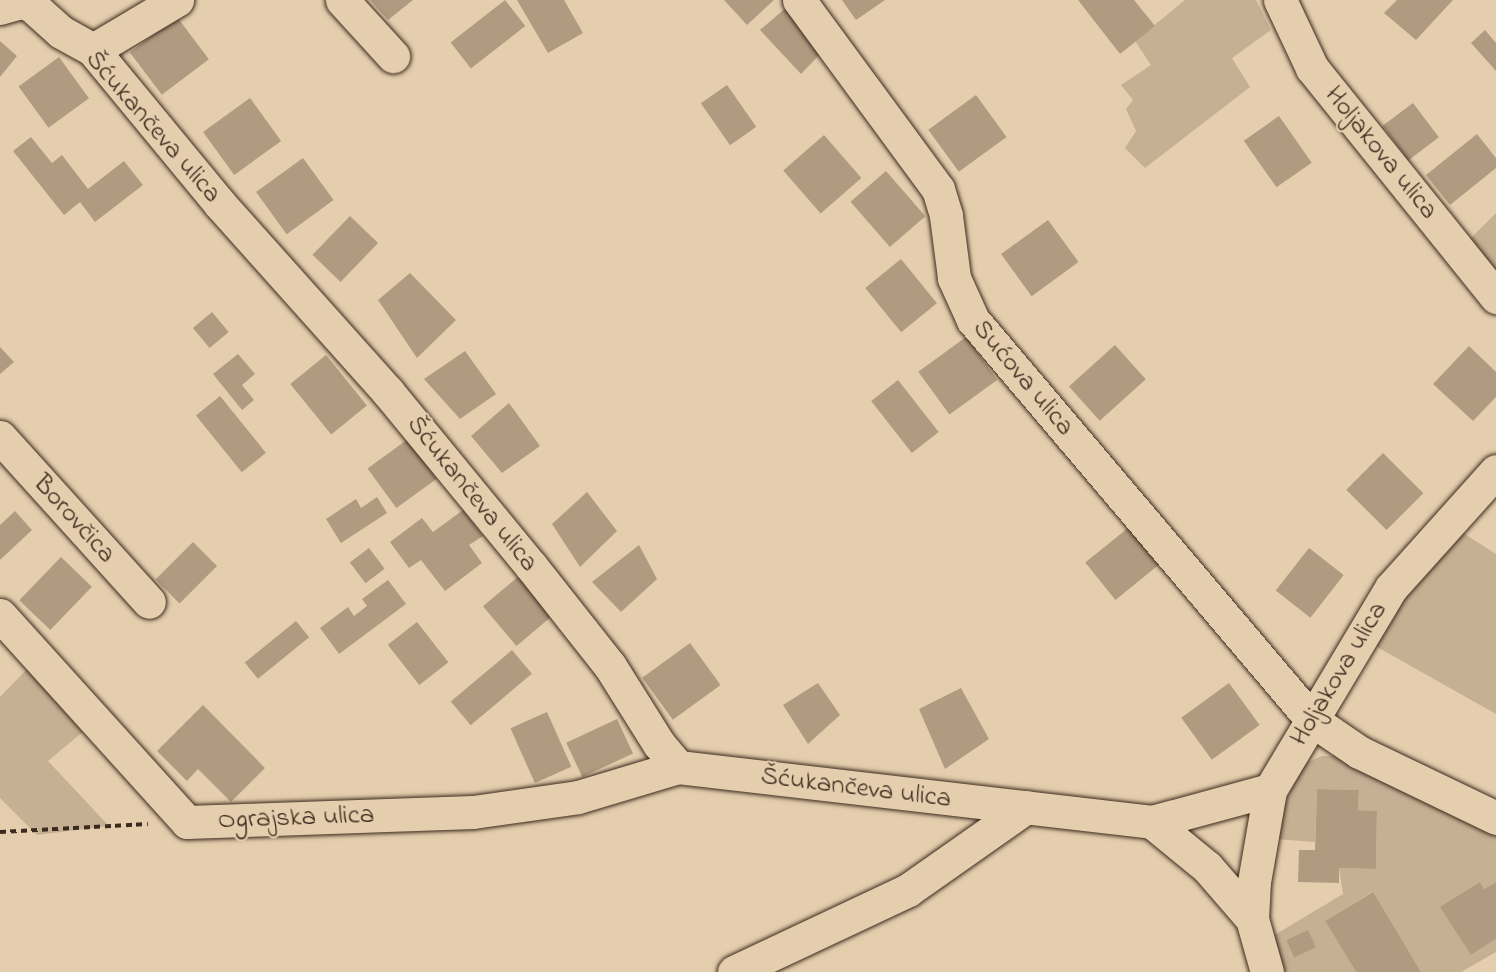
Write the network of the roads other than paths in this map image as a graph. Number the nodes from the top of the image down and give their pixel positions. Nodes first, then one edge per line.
1 (177, 0) edge
2 (342, 0) edge
3 (799, 0) edge
4 (1280, 0) edge
5 (0, 8) edge
6 (93, 50) junction
7 (393, 56) dead end
8 (1496, 297) edge
9 (0, 437) edge
10 (1496, 471) edge
11 (149, 602) dead end
12 (0, 615) edge
13 (1312, 720) junction
14 (678, 768) junction
15 (1270, 790) junction
16 (1026, 807) junction
17 (1496, 818) edge
18 (1152, 822) junction
19 (1252, 919) junction
20 (734, 972) edge
21 (1267, 972) edge

1 - 6 street
2 - 7 street
3 - 13 street, Sućova ulica
4 - 8 street, Holjakova ulica
5 - 6 street, Šćukančeva ulica
6 - 14 street, Šćukančeva ulica
9 - 11 street, Borovčica
10 - 13 street, Holjakova ulica
12 - 14 street, Ograjska ulica
13 - 15 street, Holjakova ulica
13 - 17 street, Sućova ulica
14 - 16 street, Šćukančeva ulica
15 - 18 street
15 - 19 street
16 - 18 street, Šćukančeva ulica
16 - 20 street, Šćukančeva ulica
18 - 19 street
19 - 21 street

